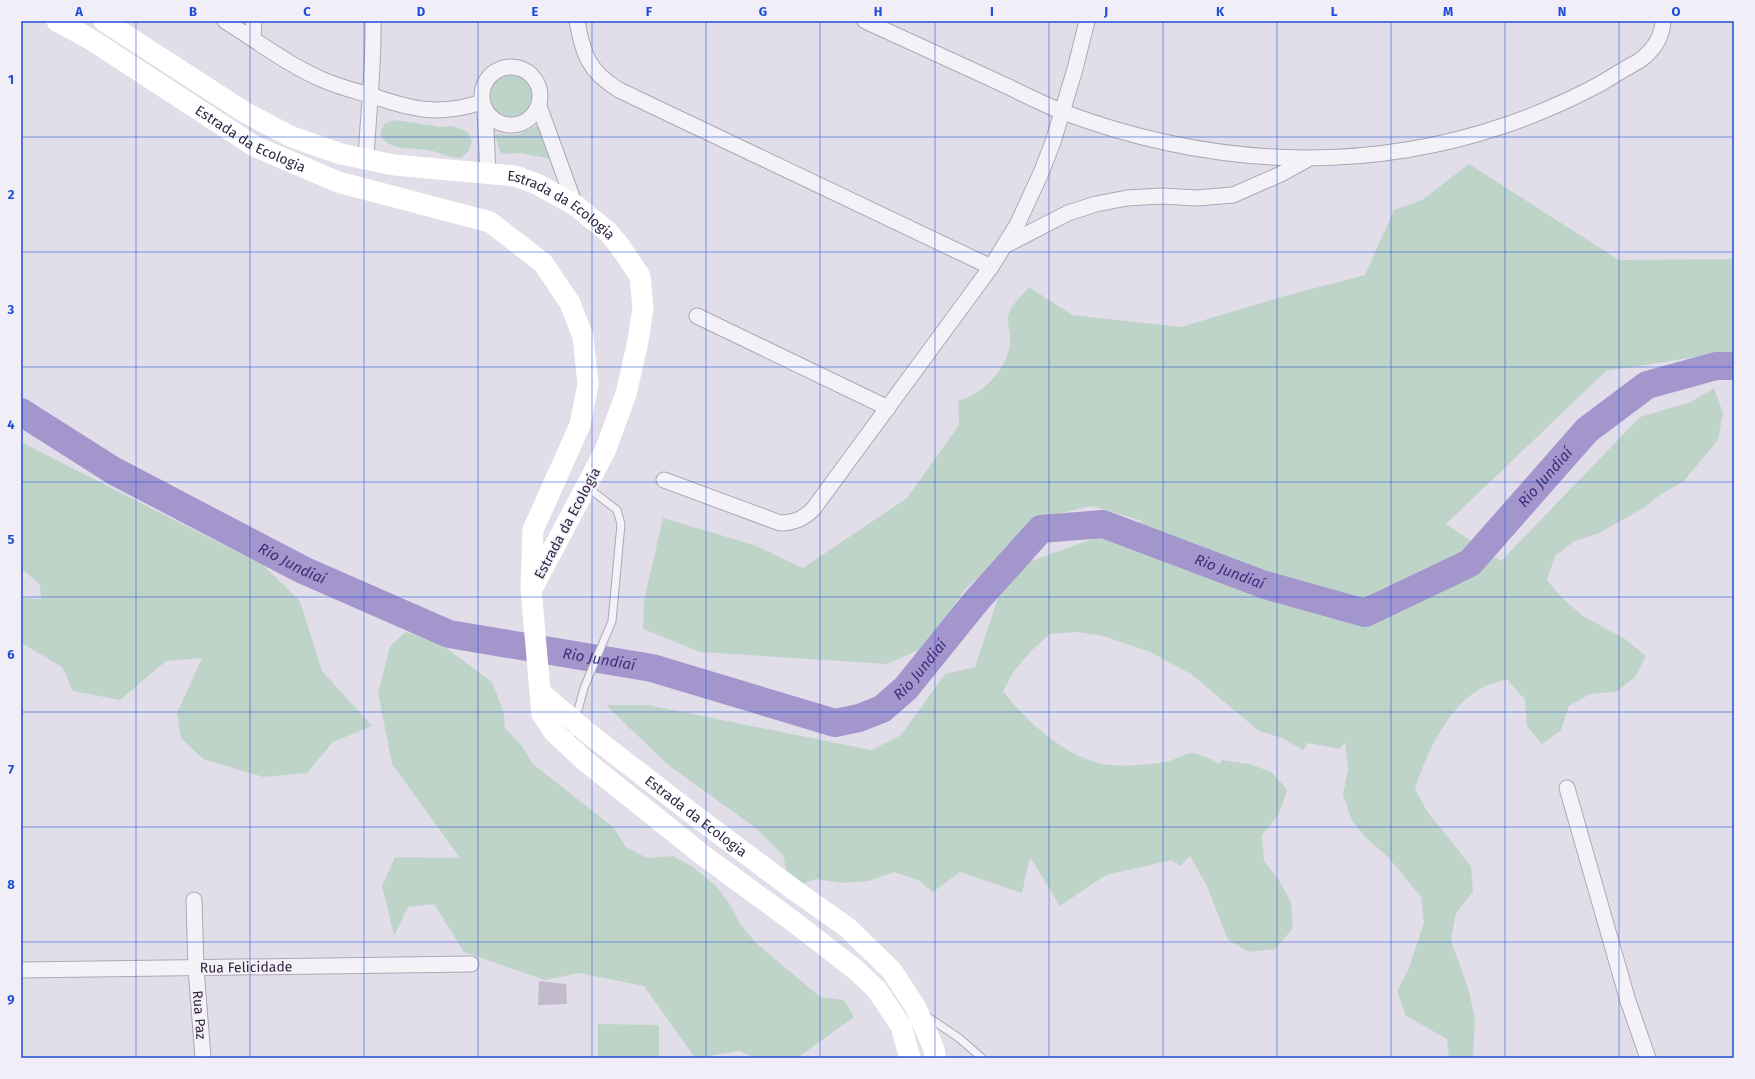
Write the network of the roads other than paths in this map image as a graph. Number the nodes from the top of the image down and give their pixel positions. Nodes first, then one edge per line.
1 (57, 21) edge
2 (104, 21) edge
3 (225, 21) edge
4 (254, 21) edge
5 (373, 21) edge
6 (577, 21) edge
7 (865, 21) edge
8 (1087, 21) edge
9 (1663, 21) edge
10 (253, 39) junction
11 (372, 96) junction
12 (484, 106) junction
13 (539, 106) junction
14 (1062, 111) junction
15 (1308, 159) junction
16 (366, 160) junction
17 (488, 172) junction
18 (575, 205) junction
19 (1004, 246) junction
20 (991, 267) junction
21 (697, 316) dead end
22 (888, 408) junction
23 (664, 480) dead end
24 (587, 487) junction
25 (531, 589) junction
26 (541, 693) junction
27 (575, 722) junction
28 (569, 745) junction
29 (1567, 788) dead end
30 (194, 900) dead end
31 (472, 964) dead end
32 (196, 968) junction
33 (21, 970) edge
34 (916, 1008) junction
35 (203, 1058) edge
36 (910, 1058) edge
37 (935, 1058) edge
38 (982, 1058) edge
39 (1648, 1058) edge

1 - 25 street, Estrada da Ecologia
2 - 16 street, Estrada da Ecologia
3 - 10 street
4 - 10 street
5 - 11 street
6 - 20 street
7 - 14 street
8 - 14 street
9 - 15 street
10 - 11 street
11 - 12 street
11 - 16 street
12 - 13 street
12 - 13 street
12 - 17 street
13 - 18 street
14 - 15 street
14 - 19 street
15 - 19 street
16 - 17 street, Estrada da Ecologia
17 - 18 street, Estrada da Ecologia
18 - 24 street, Estrada da Ecologia
19 - 20 street
20 - 22 street
21 - 22 street
22 - 23 street
24 - 25 street, Estrada da Ecologia
24 - 27 lane
25 - 26 street
26 - 27 street, Estrada da Ecologia
26 - 28 street, Estrada da Ecologia
27 - 28 lane
27 - 34 street, Estrada da Ecologia
28 - 36 street, Estrada da Ecologia
29 - 39 street
30 - 32 street, Rua Paz
31 - 32 street, Rua Felicidade
32 - 33 street, Rua Felicidade
32 - 35 street, Rua Paz
34 - 37 street, Estrada da Ecologia
34 - 38 lane

